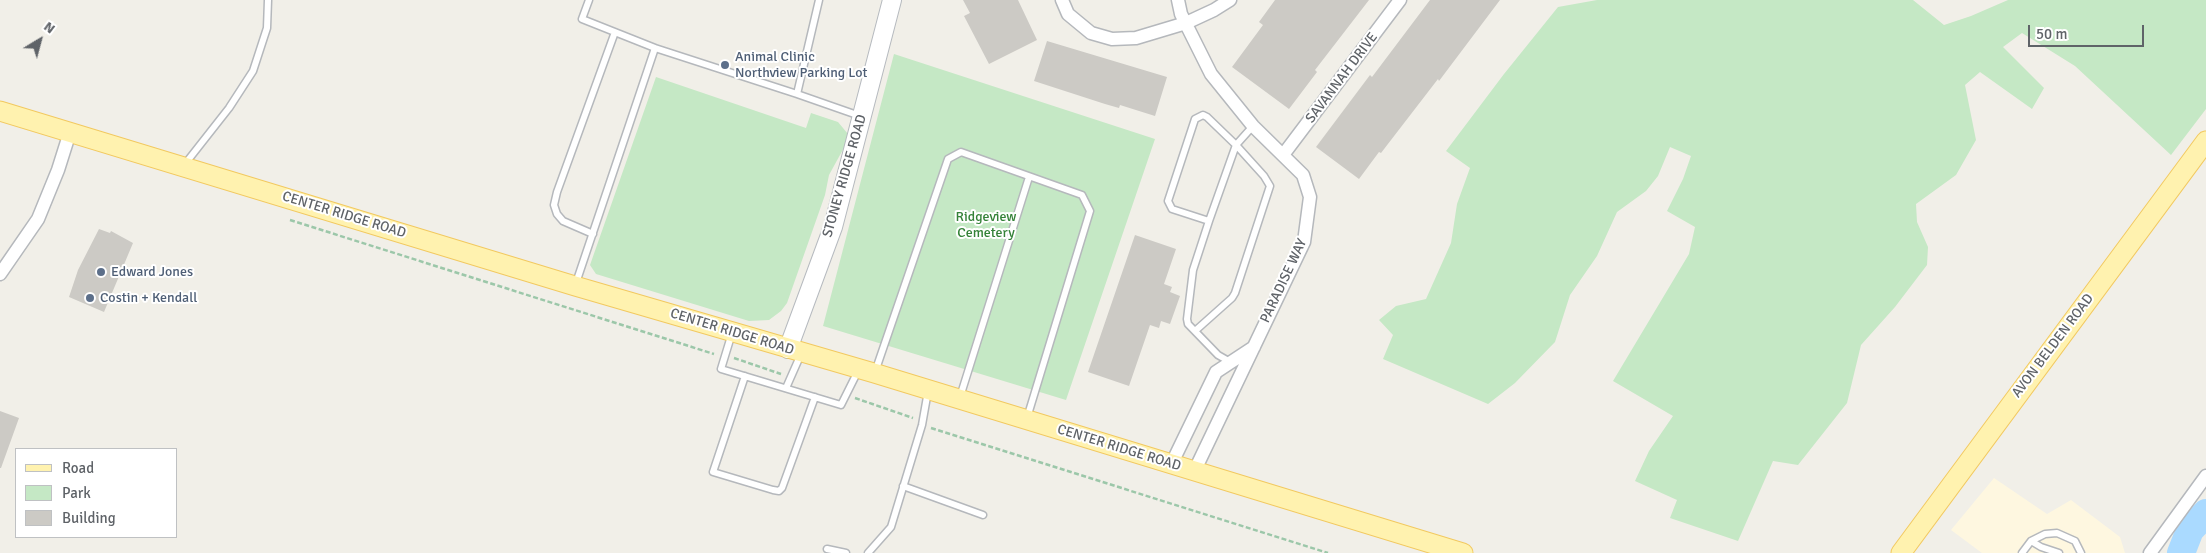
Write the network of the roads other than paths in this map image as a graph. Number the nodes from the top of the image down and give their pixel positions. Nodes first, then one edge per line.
1 (268, 0) edge
2 (589, 0) edge
3 (819, 0) edge
4 (892, 0) edge
5 (1062, 0) edge
6 (1178, 0) edge
7 (1230, 0) edge
8 (1400, 0) edge
9 (1186, 22) junction
10 (615, 32) junction
11 (655, 48) junction
12 (797, 94) junction
13 (0, 111) edge
14 (862, 116) junction
15 (1253, 126) junction
16 (70, 132) junction
17 (2206, 141) edge
18 (1236, 146) junction
19 (1284, 155) junction
20 (183, 167) junction
21 (1029, 177) junction
22 (1210, 221) junction
23 (592, 234) junction
24 (0, 274) edge
25 (575, 286) junction
26 (732, 332) junction
27 (1195, 332) junction
28 (1254, 347) junction
29 (795, 351) junction
30 (1231, 362) junction
31 (1244, 368) junction
32 (867, 371) junction
33 (745, 376) junction
34 (786, 388) junction
35 (928, 390) junction
36 (814, 397) junction
37 (959, 400) junction
38 (1026, 420) junction
39 (1171, 465) junction
40 (1194, 472) junction
41 (2206, 476) edge
42 (903, 486) junction
43 (983, 515) dead end
44 (2031, 541) junction
45 (827, 549) dead end
46 (846, 553) edge
47 (868, 553) edge
48 (1463, 553) edge
49 (1901, 553) edge
50 (2022, 553) edge
51 (2060, 553) edge
52 (2081, 553) edge
53 (2150, 553) edge

1 - 20 lane
2 - 10 lane
3 - 12 lane
4 - 14 street, STONEY RIDGE ROAD
5 - 9 street
6 - 9 street, PARADISE WAY
7 - 9 street
8 - 19 street, SAVANNAH DRIVE
9 - 15 street, PARADISE WAY
10 - 11 lane
10 - 23 lane
11 - 12 lane
11 - 23 lane
12 - 14 lane
13 - 16 main road, CENTER RIDGE ROAD
14 - 29 street, STONEY RIDGE ROAD
15 - 18 lane
15 - 19 street, PARADISE WAY
16 - 20 main road, CENTER RIDGE ROAD
16 - 24 street
17 - 49 main road, AVON BELDEN ROAD
18 - 22 lane
18 - 22 lane
18 - 27 lane
19 - 28 street, PARADISE WAY
20 - 25 main road, CENTER RIDGE ROAD
21 - 32 lane
21 - 37 lane
21 - 38 lane
22 - 27 lane
23 - 25 lane
25 - 26 main road, CENTER RIDGE ROAD
26 - 29 main road, CENTER RIDGE ROAD
26 - 33 lane
27 - 30 lane
28 - 30 street
28 - 31 street, PARADISE WAY
29 - 32 main road, CENTER RIDGE ROAD
29 - 34 lane
30 - 31 lane
30 - 39 street
31 - 40 street, PARADISE WAY
32 - 35 main road, CENTER RIDGE ROAD
32 - 36 lane
33 - 34 lane
33 - 36 lane
34 - 36 lane
35 - 37 main road, CENTER RIDGE ROAD
35 - 42 lane
37 - 38 main road, CENTER RIDGE ROAD
38 - 39 main road, CENTER RIDGE ROAD
39 - 40 main road, CENTER RIDGE ROAD
40 - 48 main road, CENTER RIDGE ROAD
41 - 53 street
42 - 43 lane
42 - 47 lane
44 - 50 lane
44 - 51 lane
44 - 52 lane
45 - 46 lane

